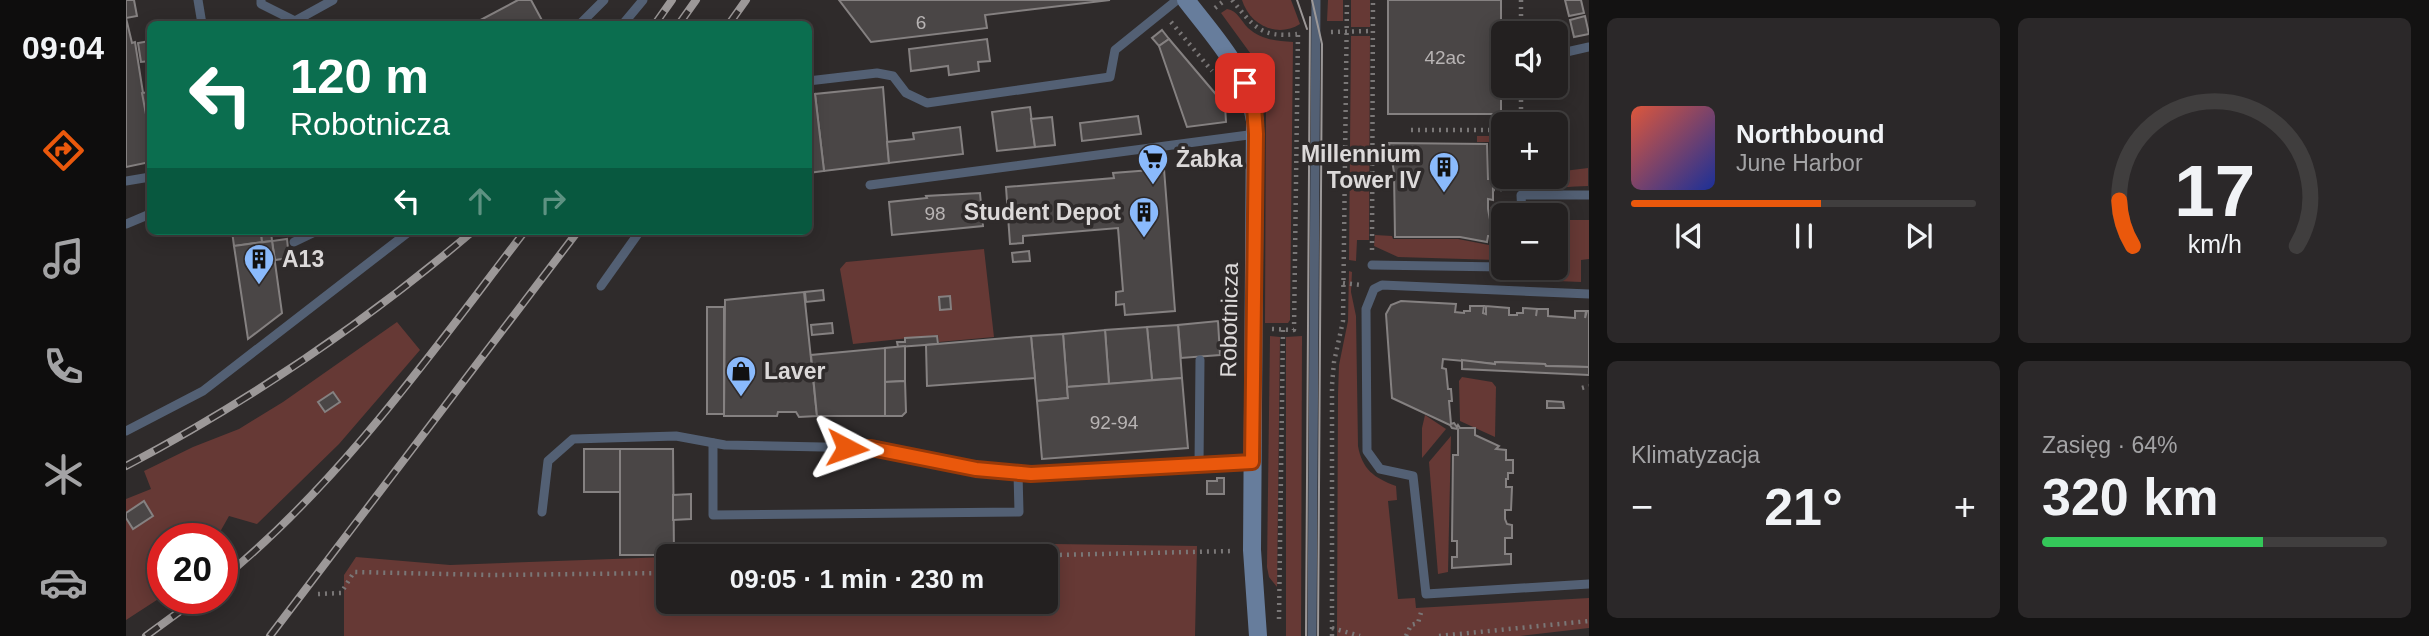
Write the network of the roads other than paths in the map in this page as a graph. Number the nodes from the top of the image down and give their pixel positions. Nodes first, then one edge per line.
1 (198, 0) edge
2 (261, 0) edge
3 (333, 0) edge
4 (604, 0) edge
5 (643, 0) edge
6 (1177, 0) edge
7 (1186, 0) edge
8 (1316, 0) edge
9 (202, 21) edge
10 (583, 21) edge
11 (626, 21) edge
12 (1589, 47) edge
13 (1568, 52) edge
14 (812, 81) edge
15 (1256, 134) junction
16 (147, 178) edge
17 (126, 181) edge
18 (870, 185) dead end
19 (1589, 195) edge
20 (1521, 203) edge
21 (147, 215) edge
22 (126, 225) edge
23 (309, 235) edge
24 (405, 235) edge
25 (637, 235) edge
26 (294, 242) dead end
27 (1372, 265) road end
28 (1491, 267) edge
29 (601, 286) dead end
30 (1589, 294) edge
31 (1200, 360) dead end
32 (126, 431) edge
33 (713, 443) junction
34 (1252, 462) junction
35 (1199, 465) junction
36 (1018, 473) junction
37 (542, 512) dead end
38 (1589, 584) edge
39 (1258, 636) edge
40 (1312, 636) edge

1 - 9 lane
2 - 3 lane
4 - 10 lane
5 - 11 lane
6 - 14 lane
7 - 15 street, Robotnicza
8 - 40 lane
12 - 13 lane
15 - 18 lane
15 - 34 street, Robotnicza
16 - 17 lane
19 - 20 lane
21 - 22 lane
23 - 26 lane
24 - 32 lane
25 - 29 lane
27 - 28 lane
30 - 38 lane
31 - 35 lane
33 - 36 lane
33 - 36 lane
33 - 37 lane
34 - 35 lane
34 - 39 street, Robotnicza
35 - 36 lane

